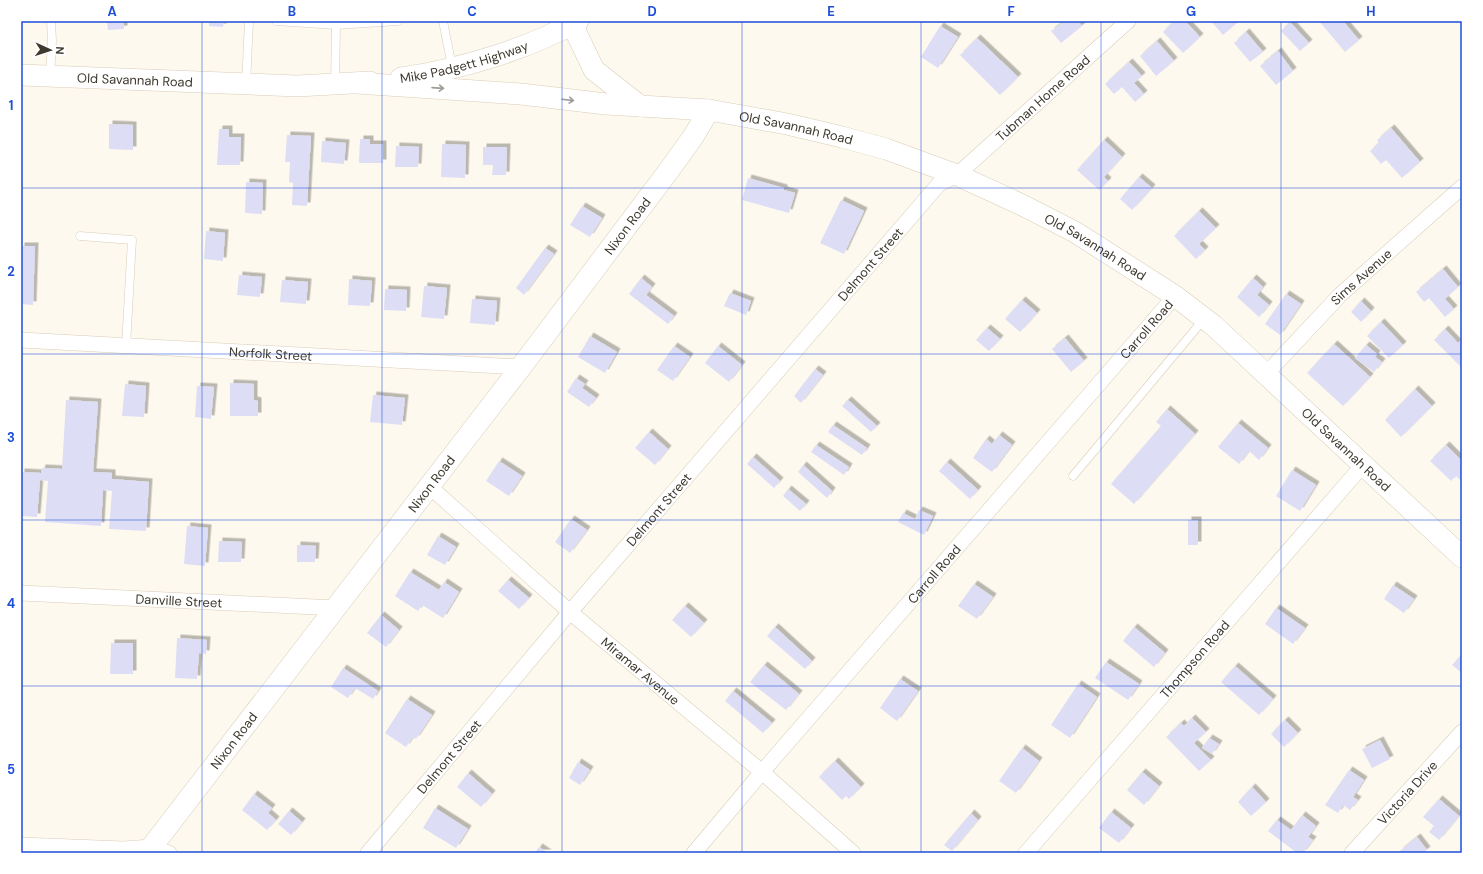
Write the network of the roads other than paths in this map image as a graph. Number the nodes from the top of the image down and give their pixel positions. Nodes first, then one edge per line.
1 (51, 21) edge
2 (249, 21) edge
3 (276, 21) edge
4 (398, 21) edge
5 (443, 21) edge
6 (1128, 21) edge
7 (573, 22) edge
8 (336, 25) junction
9 (452, 68) junction
10 (21, 75) edge
11 (50, 76) junction
12 (201, 82) joint
13 (357, 83) junction
14 (246, 84) junction
15 (335, 84) junction
16 (640, 106) junction
17 (709, 110) junction
18 (957, 175) junction
19 (1462, 188) edge
20 (80, 236) dead end
21 (1175, 296) junction
22 (1205, 319) junction
23 (21, 340) edge
24 (126, 346) junction
25 (521, 367) junction
26 (1266, 374) junction
27 (1363, 465) junction
28 (1073, 476) dead end
29 (430, 486) junction
30 (1462, 557) edge
31 (21, 593) edge
32 (336, 608) junction
33 (570, 612) junction
34 (1462, 732) edge
35 (762, 772) junction
36 (21, 845) edge
37 (156, 851) edge
38 (368, 853) edge
39 (694, 853) edge
40 (854, 853) edge
41 (1026, 853) edge
42 (1352, 853) edge

1 - 11 lane
2 - 14 lane
3 - 8 lane
4 - 8 lane
5 - 9 lane
6 - 18 street, Tubman Home Road
7 - 9 main road, Mike Padgett Highway
7 - 16 main road
8 - 15 lane
9 - 13 main road, Mike Padgett Highway
10 - 11 main road, Old Savannah Road
11 - 12 main road, Old Savannah Road
12 - 14 main road, Mike Padgett Highway
13 - 15 main road, Mike Padgett Highway
13 -> 16 main road, Old Savannah Road
14 - 15 main road, Mike Padgett Highway
16 - 17 main road, Old Savannah Road
17 - 18 main road, Old Savannah Road
17 - 25 main road, Nixon Road
18 - 21 main road, Old Savannah Road
18 - 33 street, Delmont Street
19 - 26 street, Sims Avenue
20 - 24 lane
21 - 22 main road, Old Savannah Road
21 - 35 street, Carroll Road
22 - 26 main road, Old Savannah Road
22 - 28 lane
23 - 24 street, Norfolk Street
24 - 25 street, Norfolk Street
25 - 29 main road, Nixon Road
26 - 27 main road, Old Savannah Road
27 - 30 main road, Old Savannah Road
27 - 41 street, Thompson Road
29 - 32 main road, Nixon Road
29 - 33 street, Miramar Avenue
31 - 32 street, Danville Street
32 - 37 main road, Nixon Road
33 - 35 street, Miramar Avenue
33 - 38 street, Delmont Street
34 - 42 street, Victoria Drive
35 - 39 street, Carroll Road
35 - 40 street, Miramar Avenue
36 - 37 street

